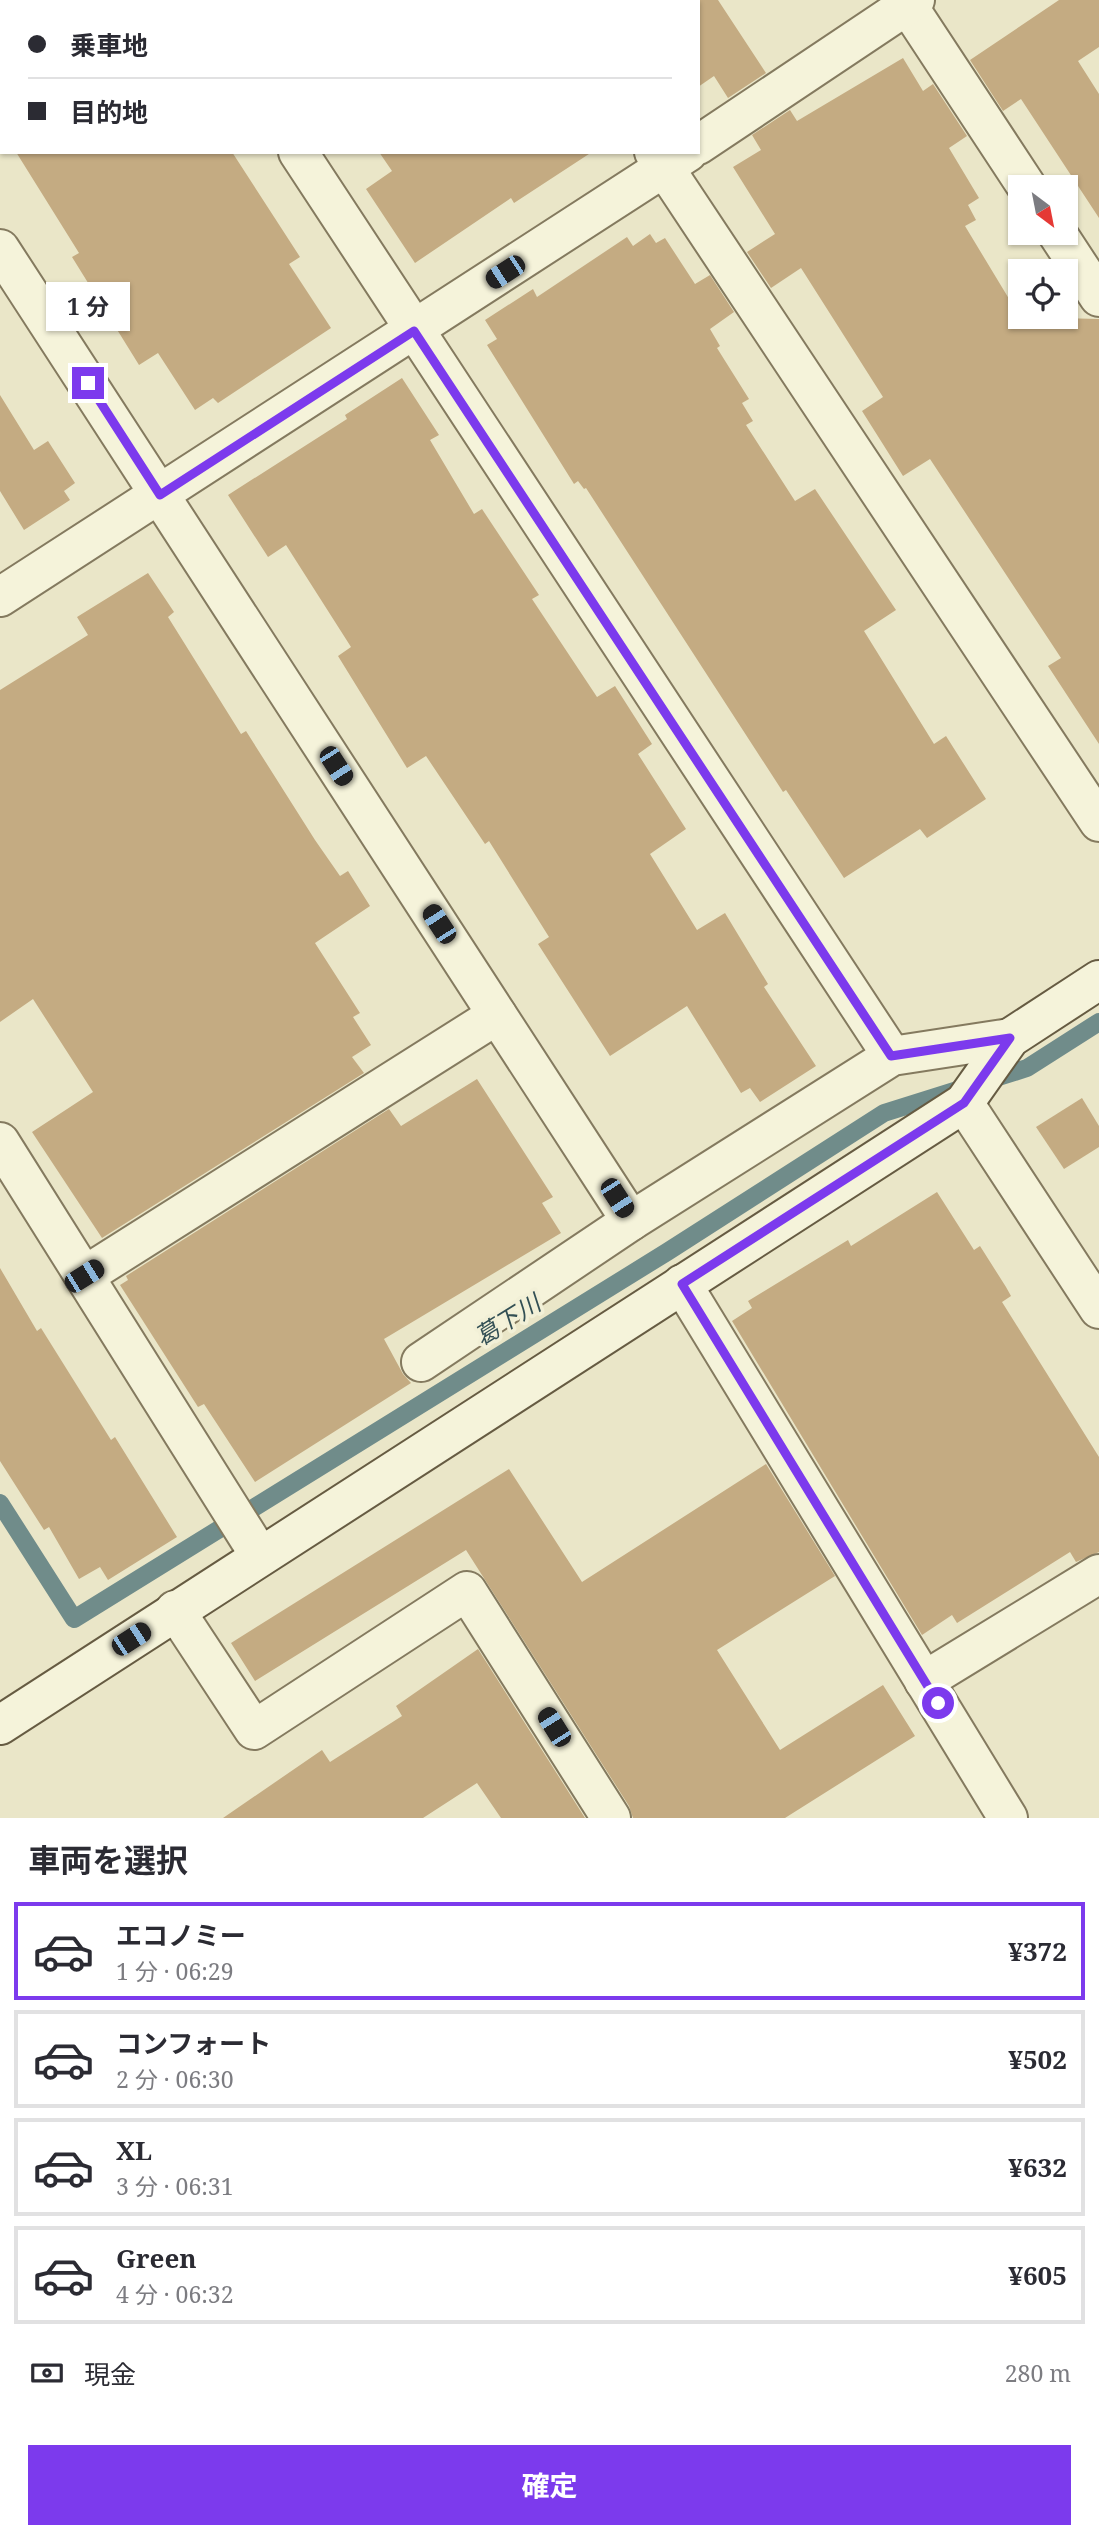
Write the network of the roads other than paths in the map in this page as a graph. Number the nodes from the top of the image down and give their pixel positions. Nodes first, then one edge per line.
1 (909, 2) edge
2 (700, 144) edge
3 (299, 154) edge
4 (668, 158) edge
5 (1019, 175) edge
6 (1065, 245) edge
7 (0, 250) edge
8 (1099, 297) edge
9 (414, 331) junction
10 (160, 495) junction
11 (0, 597) edge
12 (1099, 822) edge
13 (1099, 980) edge
14 (497, 1015) junction
15 (1010, 1038) junction
16 (891, 1056) junction
17 (964, 1103) junction
18 (0, 1142) edge
19 (631, 1221) junction
20 (84, 1276) junction
21 (682, 1284) junction
22 (1099, 1309) edge
23 (421, 1362) dead end
24 (260, 1556) junction
25 (1099, 1574) edge
26 (175, 1610) junction
27 (924, 1681) junction
28 (0, 1725) edge
29 (611, 1818) edge
30 (1008, 1818) edge

1 - 2 street
1 - 5 street
3 - 9 street
4 - 9 street
4 - 12 street
6 - 8 street
7 - 10 street
9 - 10 street
9 - 16 street
10 - 11 street
10 - 14 street
13 - 15 street
14 - 19 street
14 - 20 street
15 - 16 street
15 - 17 street
16 - 19 street
17 - 21 street
17 - 22 street
18 - 20 street
19 - 23 street
20 - 24 street
21 - 24 street
21 - 27 street
24 - 26 street
25 - 27 street
26 - 28 street
26 - 29 street
27 - 30 street

